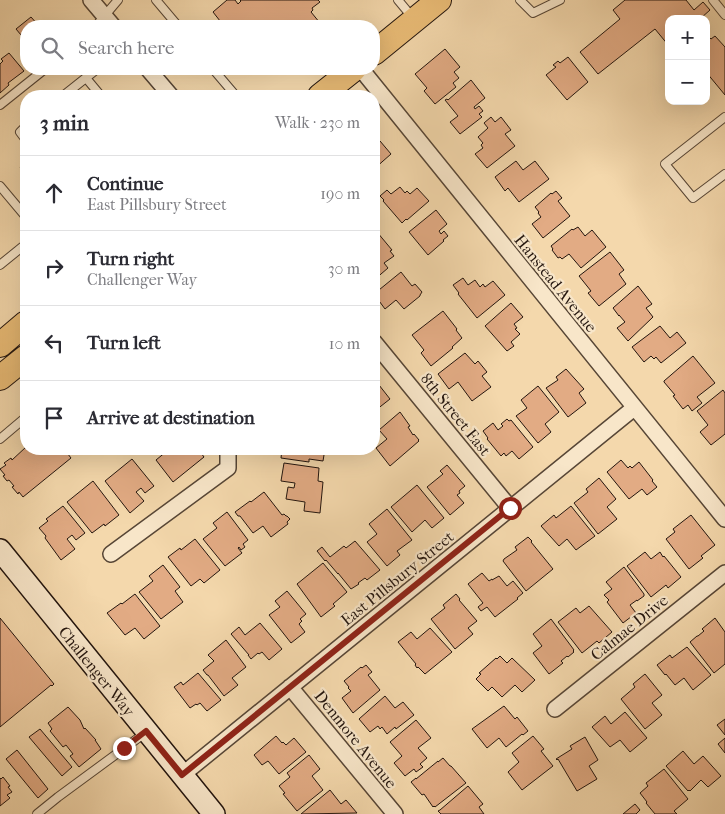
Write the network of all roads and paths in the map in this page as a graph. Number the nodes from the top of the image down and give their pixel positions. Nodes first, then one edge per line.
1 (91, 0) edge
2 (118, 0) edge
3 (156, 0) edge
4 (398, 0) edge
5 (439, 0) edge
6 (520, 0) edge
7 (560, 0) edge
8 (713, 0) edge
9 (725, 15) edge
10 (103, 20) edge
11 (107, 20) edge
12 (173, 20) edge
13 (414, 20) junction
14 (380, 48) edge
15 (38, 75) edge
16 (90, 75) edge
17 (153, 75) edge
18 (218, 75) edge
19 (346, 75) edge
20 (366, 75) edge
21 (86, 78) junction
22 (71, 90) edge
23 (96, 90) edge
24 (166, 90) edge
25 (231, 90) edge
26 (328, 90) edge
27 (378, 90) edge
28 (380, 93) edge
29 (0, 105) edge
30 (725, 117) edge
31 (725, 174) edge
32 (0, 186) edge
33 (20, 210) edge
34 (20, 250) edge
35 (0, 265) edge
36 (20, 328) edge
37 (0, 345) edge
38 (380, 349) edge
39 (20, 365) edge
40 (0, 378) edge
41 (634, 408) junction
42 (20, 422) edge
43 (0, 439) edge
44 (228, 455) edge
45 (510, 508) junction
46 (725, 519) edge
47 (111, 554) dead end
48 (5, 559) edge
49 (725, 573) edge
50 (290, 687) junction
51 (555, 709) dead end
52 (146, 731) junction
53 (182, 775) junction
54 (37, 814) edge
55 (214, 814) edge
56 (395, 814) edge

1 - 10 street
2 - 11 lane
3 - 12 lane
4 - 13 lane
5 - 13 main road
6 - 7 lane
8 - 9 lane
13 - 14 main road
15 - 29 lane
16 - 21 lane
17 - 24 street
18 - 25 lane
19 - 26 main road
20 - 27 street, Hanstead Avenue
21 - 22 lane
21 - 23 lane
28 - 41 street, Hanstead Avenue
30 - 31 lane
32 - 33 lane
34 - 35 lane
36 - 37 main road
38 - 45 street, 8th Street East
39 - 40 main road
41 - 45 street, East Pillsbury Street
41 - 46 street, Hanstead Avenue
42 - 43 lane
44 - 47 street
45 - 50 street, East Pillsbury Street
48 - 52 main road, Challenger Way
49 - 51 street, Calmae Drive
50 - 53 street, East Pillsbury Street
50 - 56 street, Denmore Avenue
52 - 53 main road, Challenger Way
52 - 54 lane
53 - 55 main road, Challenger Way

